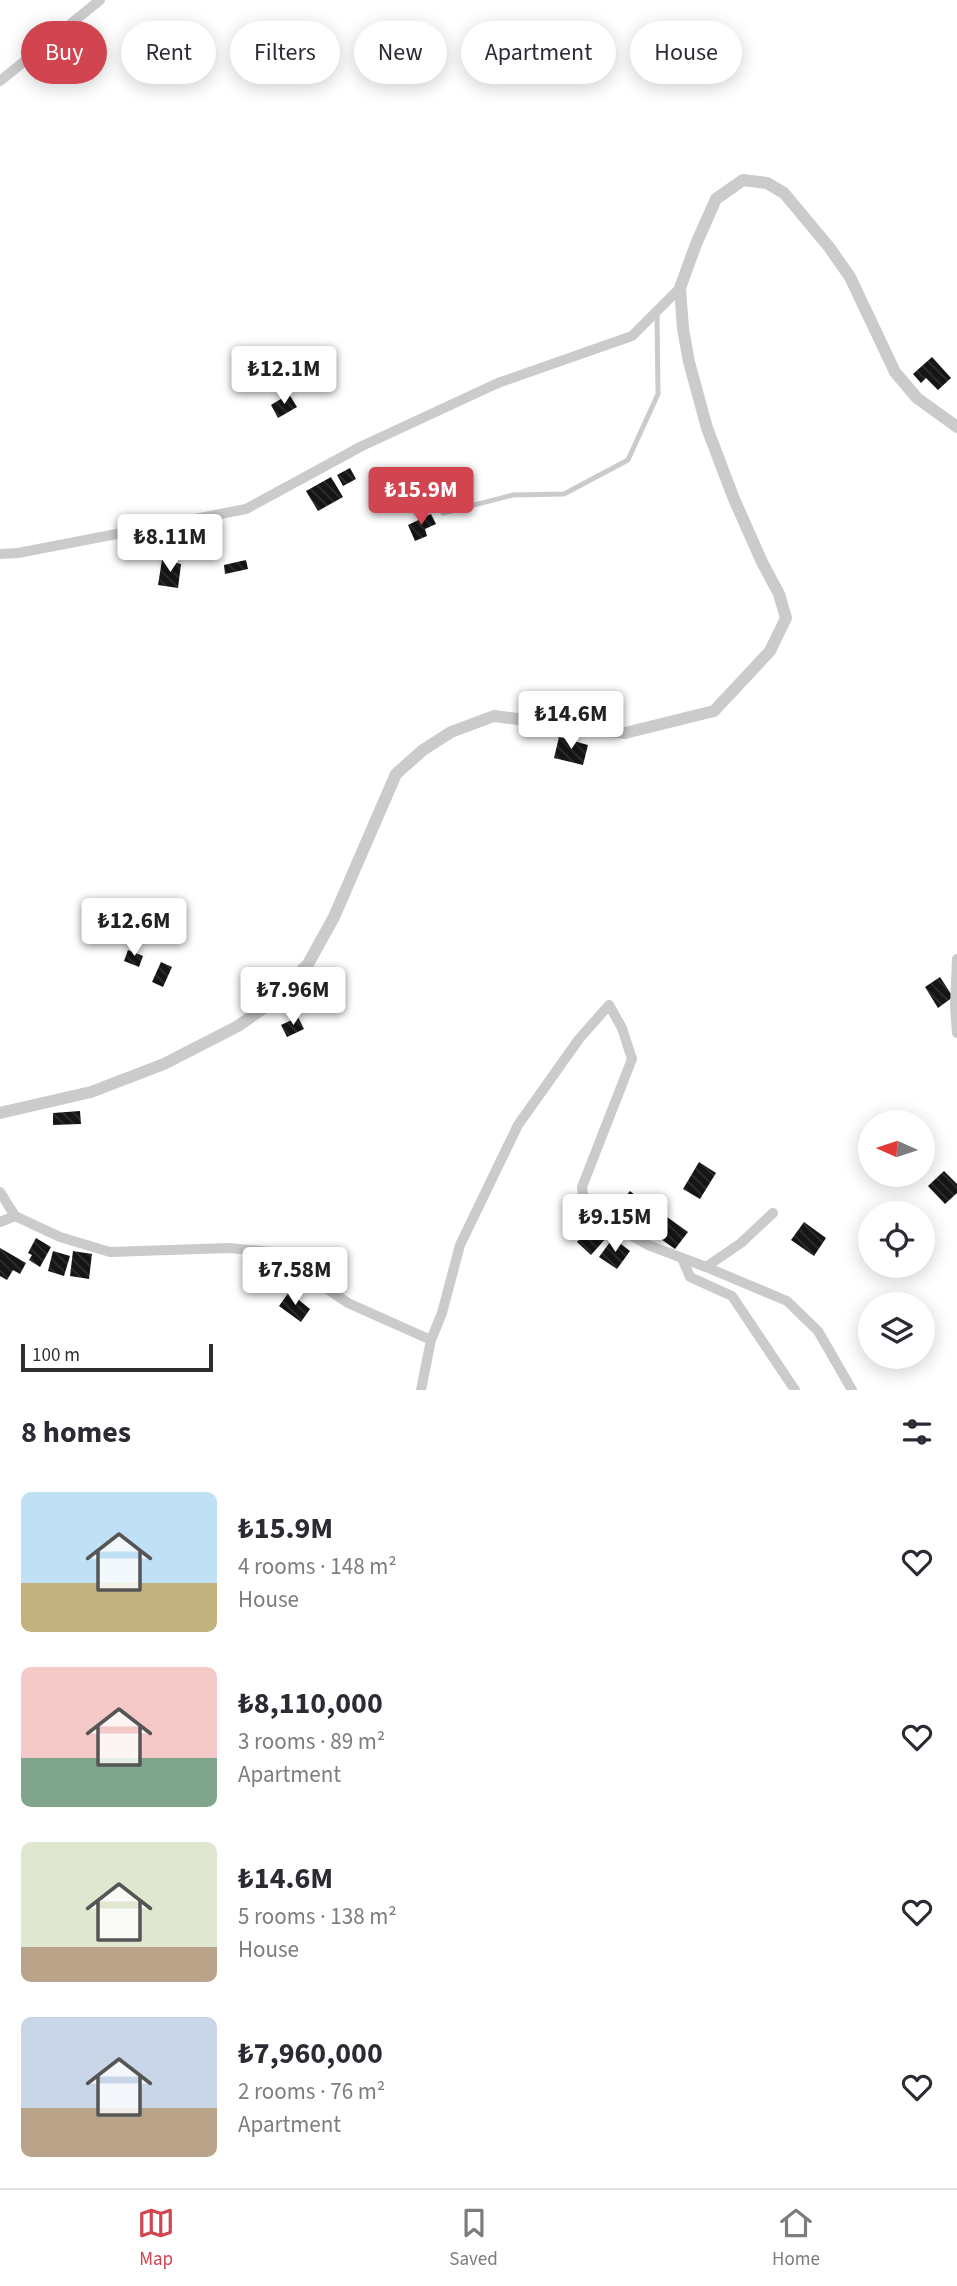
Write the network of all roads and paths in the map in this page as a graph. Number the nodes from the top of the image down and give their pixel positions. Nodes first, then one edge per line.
1 (100, 0) edge
2 (0, 81) edge
3 (680, 288) junction
4 (657, 311) junction
5 (957, 426) edge
6 (443, 513) dead end
7 (0, 554) edge
8 (957, 958) edge
9 (957, 1033) edge
10 (0, 1113) edge
11 (0, 1192) edge
12 (773, 1213) dead end
13 (15, 1216) junction
14 (0, 1222) edge
15 (682, 1258) junction
16 (706, 1267) junction
17 (430, 1340) junction
18 (421, 1390) edge
19 (795, 1390) edge
20 (852, 1390) edge

1 - 2 street
3 - 4 street
3 - 5 street
3 - 10 street
4 - 6 lane
4 - 7 street
8 - 9 street
11 - 13 street
12 - 16 street
13 - 14 street
13 - 17 street
15 - 16 street
15 - 17 street
15 - 19 street
16 - 20 street
17 - 18 street

